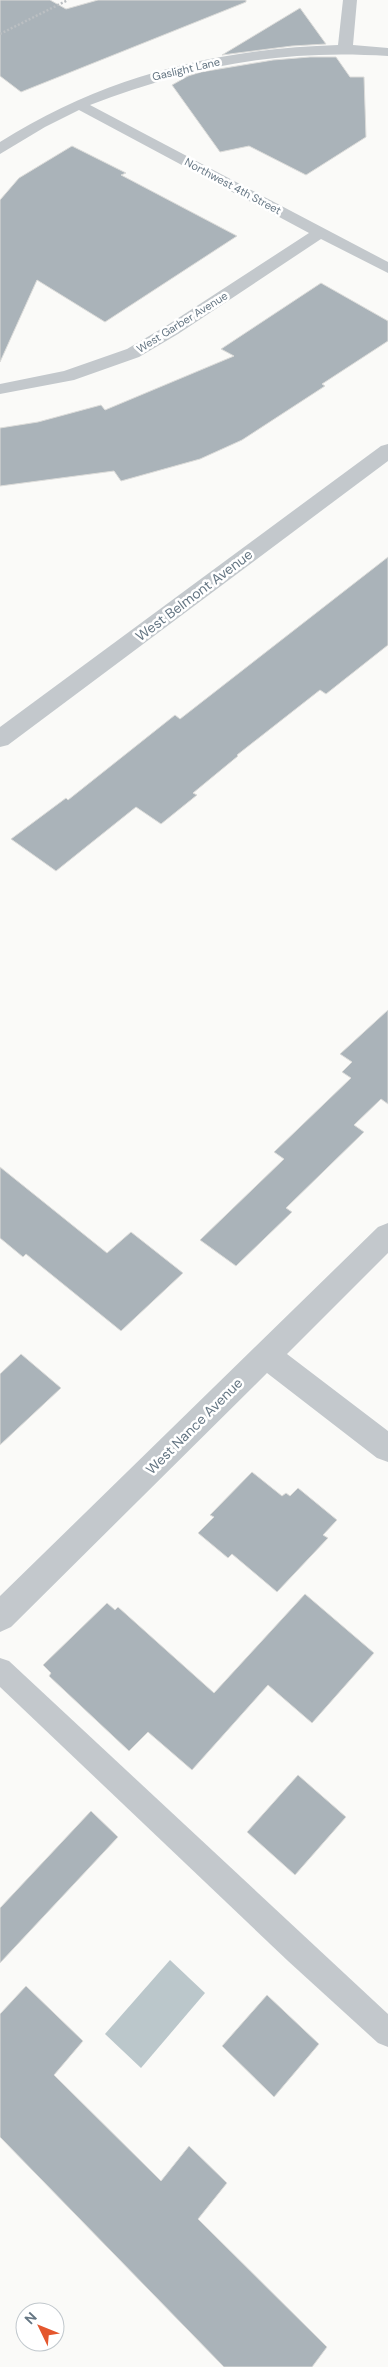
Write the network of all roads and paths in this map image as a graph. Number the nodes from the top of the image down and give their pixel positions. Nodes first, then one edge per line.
1 (68, 0) edge
2 (350, 0) edge
3 (0, 34) edge
4 (345, 49) junction
5 (388, 52) edge
6 (78, 104) junction
7 (0, 149) edge
8 (321, 232) junction
9 (388, 268) edge
10 (0, 389) edge
11 (388, 451) edge
12 (0, 739) edge
13 (388, 1235) edge
14 (266, 1356) junction
15 (388, 1449) edge
16 (0, 1617) edge
17 (0, 1670) edge
18 (388, 2033) edge

1 - 3 path
2 - 4 lane
4 - 5 lane, Gaslight Lane
4 - 6 lane, Gaslight Lane
6 - 7 lane, Gaslight Lane
6 - 8 lane, Northwest 4th Street
8 - 9 lane, Northwest 4th Street
8 - 10 lane, West Garber Avenue
11 - 12 street, West Belmont Avenue
13 - 14 street, West Nance Avenue
14 - 15 street
14 - 16 street, West Nance Avenue
17 - 18 lane

